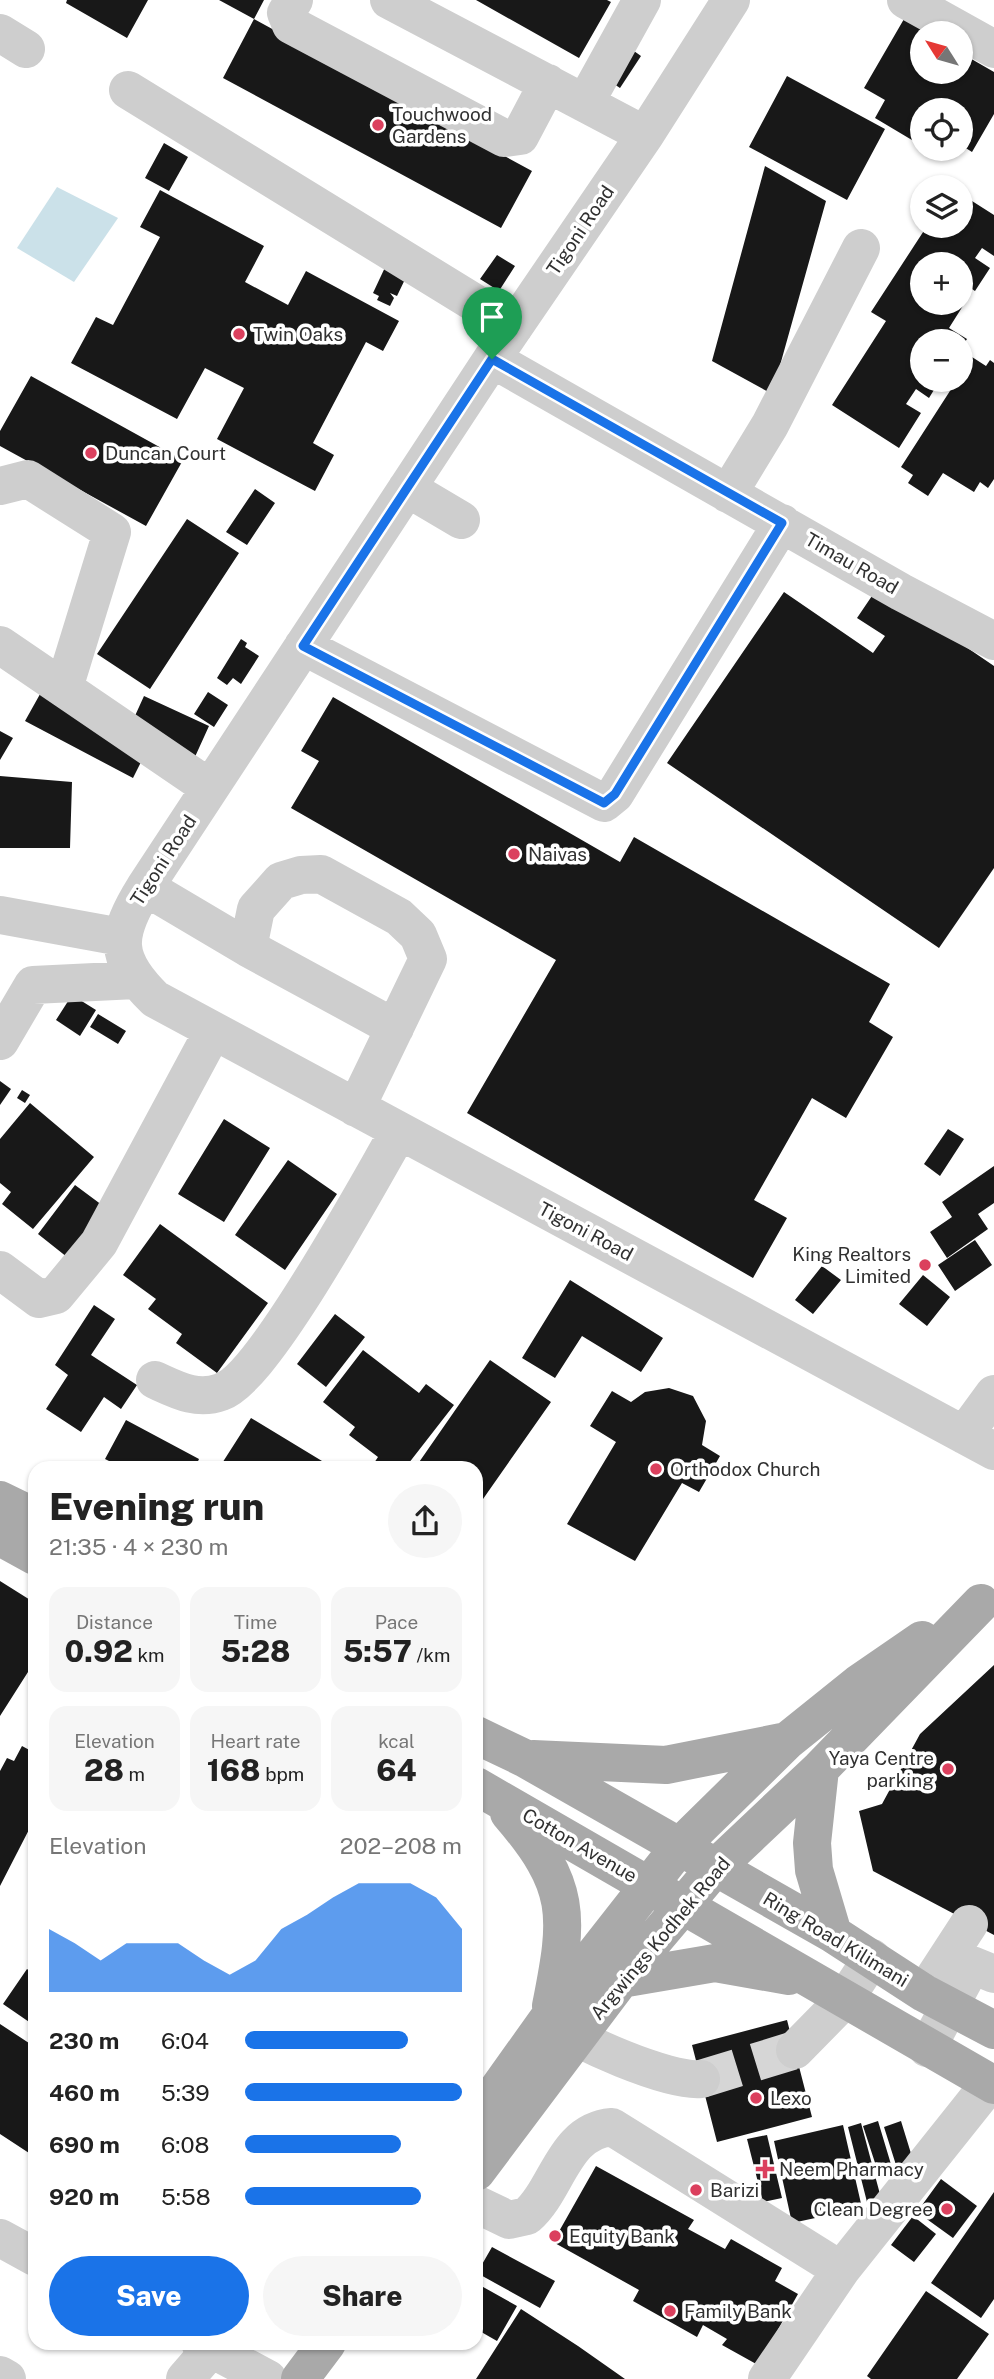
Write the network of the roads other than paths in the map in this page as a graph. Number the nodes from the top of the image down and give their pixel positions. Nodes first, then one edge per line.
1 (294, 0) edge
2 (389, 0) edge
3 (642, 0) edge
4 (731, 0) edge
5 (906, 0) edge
6 (994, 49) edge
7 (548, 83) junction
8 (128, 90) dead end
9 (585, 103) junction
10 (645, 135) junction
11 (861, 248) dead end
12 (514, 327) junction
13 (492, 359) junction
14 (0, 486) edge
15 (407, 488) junction
16 (728, 494) junction
17 (461, 520) dead end
18 (782, 523) junction
19 (994, 640) edge
20 (0, 645) edge
21 (303, 646) junction
22 (64, 688) junction
23 (210, 788) junction
24 (145, 887) junction
25 (0, 915) edge
26 (121, 937) junction
27 (248, 948) junction
28 (136, 980) junction
29 (395, 1028) junction
30 (213, 1031) junction
31 (0, 1041) edge
32 (356, 1108) junction
33 (399, 1131) junction
34 (0, 1270) edge
35 (155, 1380) dead end
36 (994, 1394) edge
37 (979, 1443) edge
38 (0, 1500) edge
39 (28, 1514) edge
40 (0, 1537) edge
41 (28, 1552) edge
42 (988, 1598) edge
43 (483, 1738) edge
44 (787, 1741) junction
45 (524, 1758) junction
46 (820, 1769) junction
47 (485, 1791) edge
48 (679, 1847) junction
49 (714, 1869) junction
50 (648, 1883) junction
51 (684, 1904) junction
52 (969, 1924) dead end
53 (833, 1934) junction
54 (872, 1958) junction
55 (994, 1974) edge
56 (621, 1979) junction
57 (832, 1991) junction
58 (936, 1999) junction
59 (562, 2030) junction
60 (994, 2030) edge
61 (927, 2048) junction
62 (795, 2050) tunnel mouth
63 (701, 2079) tunnel mouth
64 (992, 2084) edge
65 (483, 2113) edge
66 (483, 2160) edge
67 (483, 2207) edge
68 (0, 2238) edge
69 (28, 2253) edge
70 (841, 2270) junction
71 (203, 2350) edge
72 (213, 2350) edge
73 (322, 2350) edge
74 (0, 2375) edge
75 (7, 2379) edge
76 (185, 2379) edge
77 (268, 2379) edge
78 (300, 2379) edge
79 (767, 2379) edge

1 - 7 street
2 - 7 street
3 - 9 street
4 - 10 street, Tigoni Road
5 - 6 street
7 - 9 street
8 - 12 street
9 - 10 street
10 - 12 street, Tigoni Road
11 - 16 street
12 - 13 street, Tigoni Road
13 - 15 street, Tigoni Road
13 - 16 street, Timau Road
14 - 22 street
15 - 17 street
15 - 21 street, Tigoni Road
16 - 18 street, Timau Road
18 - 19 street, Timau Road
18 - 21 street
20 - 22 street
21 - 23 street, Tigoni Road
22 - 23 street
23 - 24 street, Tigoni Road
24 - 26 street, Tigoni Road
24 - 27 street
25 - 26 street
26 - 28 street, Tigoni Road
27 - 29 street
27 - 29 street
28 - 30 street, Tigoni Road
28 - 31 street
29 - 32 street
30 - 32 street, Tigoni Road
30 - 34 street
32 - 33 street, Tigoni Road
33 - 35 street
33 - 37 street, Tigoni Road
36 - 37 street
38 - 39 main road
40 - 41 main road
42 - 44 main road, Argwings Kodhek Road
42 - 46 main road, Argwings Kodhek Road
43 - 45 main road
44 - 45 main road
44 - 48 main road, Argwings Kodhek Road
45 - 48 main road
46 - 49 main road, Argwings Kodhek Road
46 - 53 main road
47 - 50 main road, Cotton Avenue
47 - 59 main road
48 - 49 main road, Ring Road Kilimani
48 - 50 main road, Argwings Kodhek Road
49 - 51 main road, Argwings Kodhek Road
49 - 53 main road, Ring Road Kilimani
50 - 51 main road, Cotton Avenue
50 - 59 main road, Argwings Kodhek Road
51 - 56 main road, Argwings Kodhek Road
51 - 57 main road
52 - 58 street
53 - 54 main road, Ring Road Kilimani
54 - 57 street
54 - 58 main road, Ring Road Kilimani
55 - 58 street
56 - 57 main road
56 - 59 main road, Argwings Kodhek Road
57 - 61 main road
57 - 62 street
58 - 60 main road, Ring Road Kilimani
58 - 61 street
59 - 63 street
59 - 65 main road, Argwings Kodhek Road
59 - 66 main road, Argwings Kodhek Road
61 - 64 main road
64 - 70 street
67 - 70 street
68 - 69 street
70 - 79 street
71 - 76 street
72 - 77 street
73 - 78 main road
74 - 75 street

